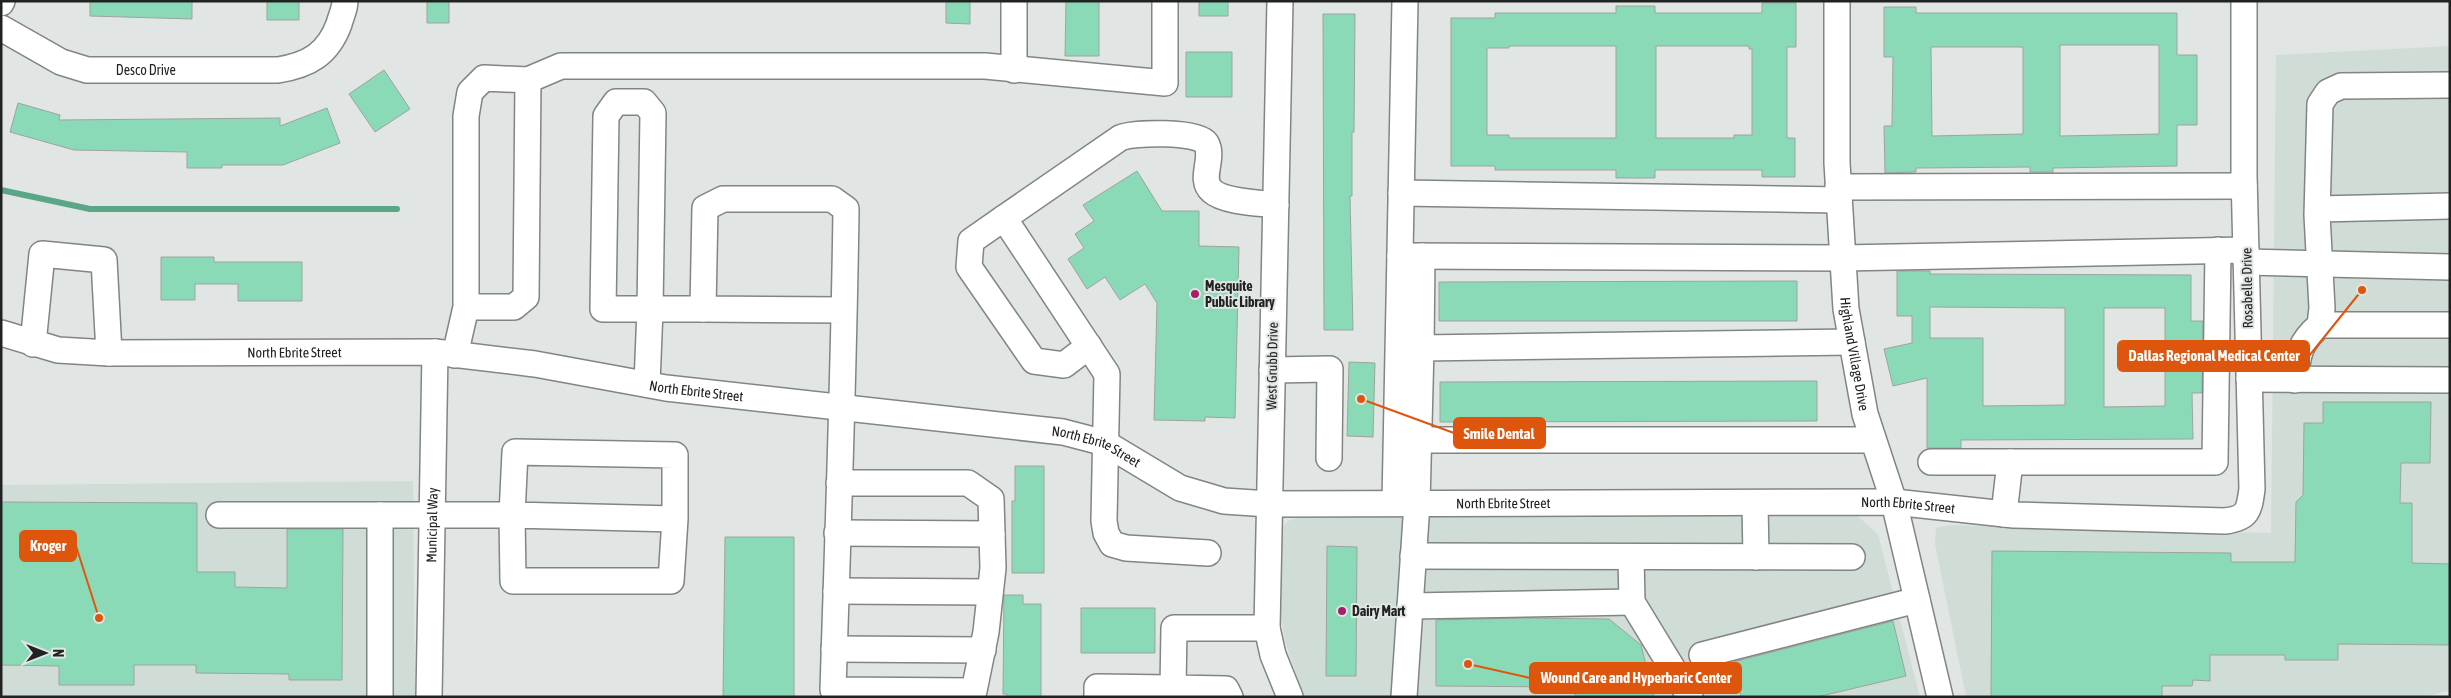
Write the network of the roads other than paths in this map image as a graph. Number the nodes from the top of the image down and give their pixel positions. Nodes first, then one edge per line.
1 (345, 1) edge
2 (1014, 1) edge
3 (1165, 1) edge
4 (1280, 1) edge
5 (1405, 1) edge
6 (1837, 1) edge
7 (2244, 1) edge
8 (1, 28) edge
9 (1014, 70) junction
10 (528, 80) junction
11 (2450, 86) edge
12 (2244, 186) junction
13 (1401, 193) junction
14 (1839, 193) junction
15 (1276, 205) junction
16 (2450, 206) edge
17 (2318, 209) junction
18 (1004, 218) junction
19 (2218, 250) junction
20 (1411, 256) junction
21 (2246, 256) junction
22 (1843, 258) junction
23 (2320, 264) junction
24 (2450, 267) edge
25 (466, 307) junction
26 (650, 308) junction
27 (703, 308) junction
28 (844, 310) junction
29 (2320, 325) junction
30 (2450, 325) edge
31 (1, 333) edge
32 (1852, 342) junction
33 (33, 344) junction
34 (1089, 346) junction
35 (1422, 348) junction
36 (109, 353) junction
37 (445, 353) junction
38 (1272, 370) junction
39 (2249, 379) junction
40 (2295, 380) junction
41 (2450, 380) edge
42 (647, 384) junction
43 (841, 408) junction
44 (1419, 440) junction
45 (1873, 440) junction
46 (1105, 442) junction
47 (1329, 458) dead end
48 (1931, 462) dead end
49 (2010, 462) junction
50 (839, 483) junction
51 (1894, 502) junction
52 (1755, 503) junction
53 (1268, 504) junction
54 (1406, 504) junction
55 (2004, 514) junction
56 (219, 515) dead end
57 (380, 515) junction
58 (431, 515) junction
59 (512, 515) junction
60 (676, 520) junction
61 (2188, 520) joint
62 (837, 533) junction
63 (992, 534) junction
64 (1208, 554) dead end
65 (1414, 556) junction
66 (1631, 557) junction
67 (1756, 557) junction
68 (1852, 557) dead end
69 (836, 590) junction
70 (990, 592) junction
71 (1917, 600) junction
72 (1632, 602) junction
73 (1410, 606) junction
74 (1267, 628) junction
75 (834, 649) junction
76 (983, 650) junction
77 (1702, 654) dead end
78 (1174, 688) junction
79 (380, 697) edge
80 (429, 697) edge
81 (1097, 697) edge
82 (1230, 697) edge
83 (1290, 697) edge
84 (1404, 697) edge
85 (1690, 697) edge
86 (1940, 697) edge

1 - 8 street, Desco Drive
2 - 9 street
3 - 9 street
4 - 15 street, West Grubb Drive
5 - 13 street
6 - 14 street, Highland Village Drive
7 - 12 street, Rosabelle Drive
9 - 10 street
10 - 25 street, Municipal Way
10 - 25 street
11 - 17 street
12 - 14 street
12 - 21 street, Rosabelle Drive
13 - 14 street
13 - 20 street
14 - 22 street, Highland Village Drive
15 - 18 street
15 - 38 street, West Grubb Drive
16 - 17 street
17 - 23 street
18 - 34 street
18 - 34 street
19 - 21 street
19 - 22 street
19 - 49 street
20 - 22 street
20 - 35 street
20 - 54 street
21 - 23 street
21 - 39 street, Rosabelle Drive
22 - 32 street, Highland Village Drive
23 - 24 street
23 - 29 street
25 - 37 street, Municipal Way
26 - 26 street
26 - 27 street
26 - 42 street
27 - 28 street
27 - 28 street
28 - 43 street
29 - 30 street
29 - 40 street
31 - 33 street, North Ebrite Street
32 - 35 street
32 - 45 street, Highland Village Drive
33 - 36 street, North Ebrite Street
33 - 36 street
34 - 46 street
35 - 44 street
36 - 37 street, North Ebrite Street
37 - 42 street, North Ebrite Street
37 - 58 street, Municipal Way
38 - 47 street
38 - 53 street, West Grubb Drive
39 - 40 street
39 - 61 street, Rosabelle Drive
40 - 41 street
42 - 43 street, North Ebrite Street
43 - 46 street, North Ebrite Street
43 - 50 street
44 - 45 street
44 - 54 street
45 - 51 street, Highland Village Drive
46 - 53 street, North Ebrite Street
46 - 64 street
48 - 49 street
49 - 55 street
50 - 62 street
50 - 63 street
51 - 52 street, North Ebrite Street
51 - 55 street, North Ebrite Street
51 - 71 street, Highland Village Drive
52 - 54 street, North Ebrite Street
52 - 67 street
53 - 54 street, North Ebrite Street
53 - 74 street, West Grubb Drive
54 - 65 street
55 - 61 street, North Ebrite Street
56 - 57 street
57 - 58 street
57 - 79 street
58 - 59 street
58 - 80 street, Municipal Way
59 - 60 street
59 - 60 street
59 - 60 street
62 - 63 street
62 - 69 street
63 - 70 street
65 - 66 street
65 - 73 street
66 - 67 street
66 - 72 street
67 - 68 street
69 - 70 street
69 - 75 street
70 - 76 street
71 - 77 street
71 - 86 street, Highland Village Drive
72 - 73 street
72 - 85 street
73 - 84 street
74 - 78 street
74 - 83 street, West Grubb Drive
75 - 76 street
75 - 76 street
78 - 81 street
78 - 82 street

